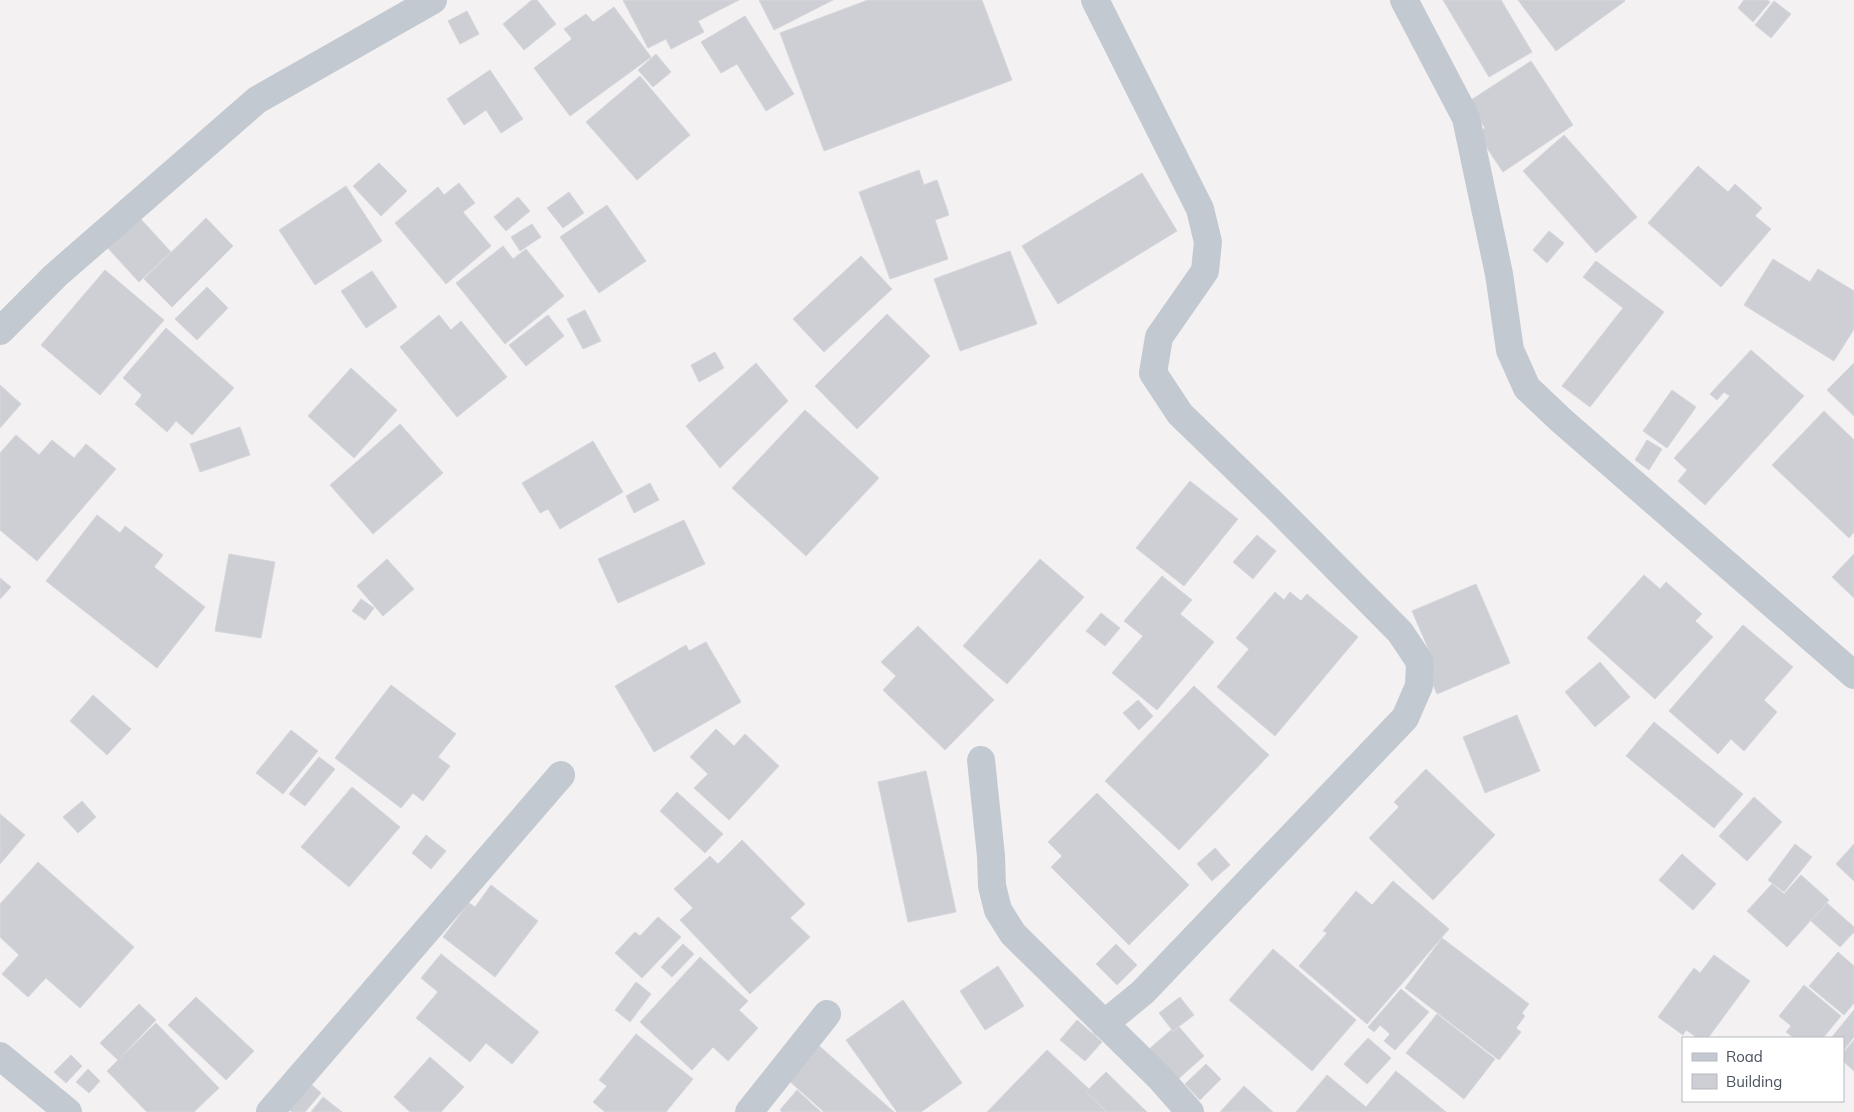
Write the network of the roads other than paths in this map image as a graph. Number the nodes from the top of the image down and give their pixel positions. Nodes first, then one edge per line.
1 (433, 0) edge
2 (1095, 0) edge
3 (1404, 0) edge
4 (0, 330) edge
5 (1854, 676) edge
6 (981, 760) dead end
7 (561, 775) dead end
8 (827, 1014) dead end
9 (1104, 1024) junction
10 (0, 1056) edge
11 (68, 1112) edge
12 (270, 1112) edge
13 (749, 1112) edge
14 (1190, 1112) edge

1 - 4 street
2 - 9 street
3 - 5 street
6 - 9 street
7 - 12 street
8 - 13 street
9 - 14 street
10 - 11 street

